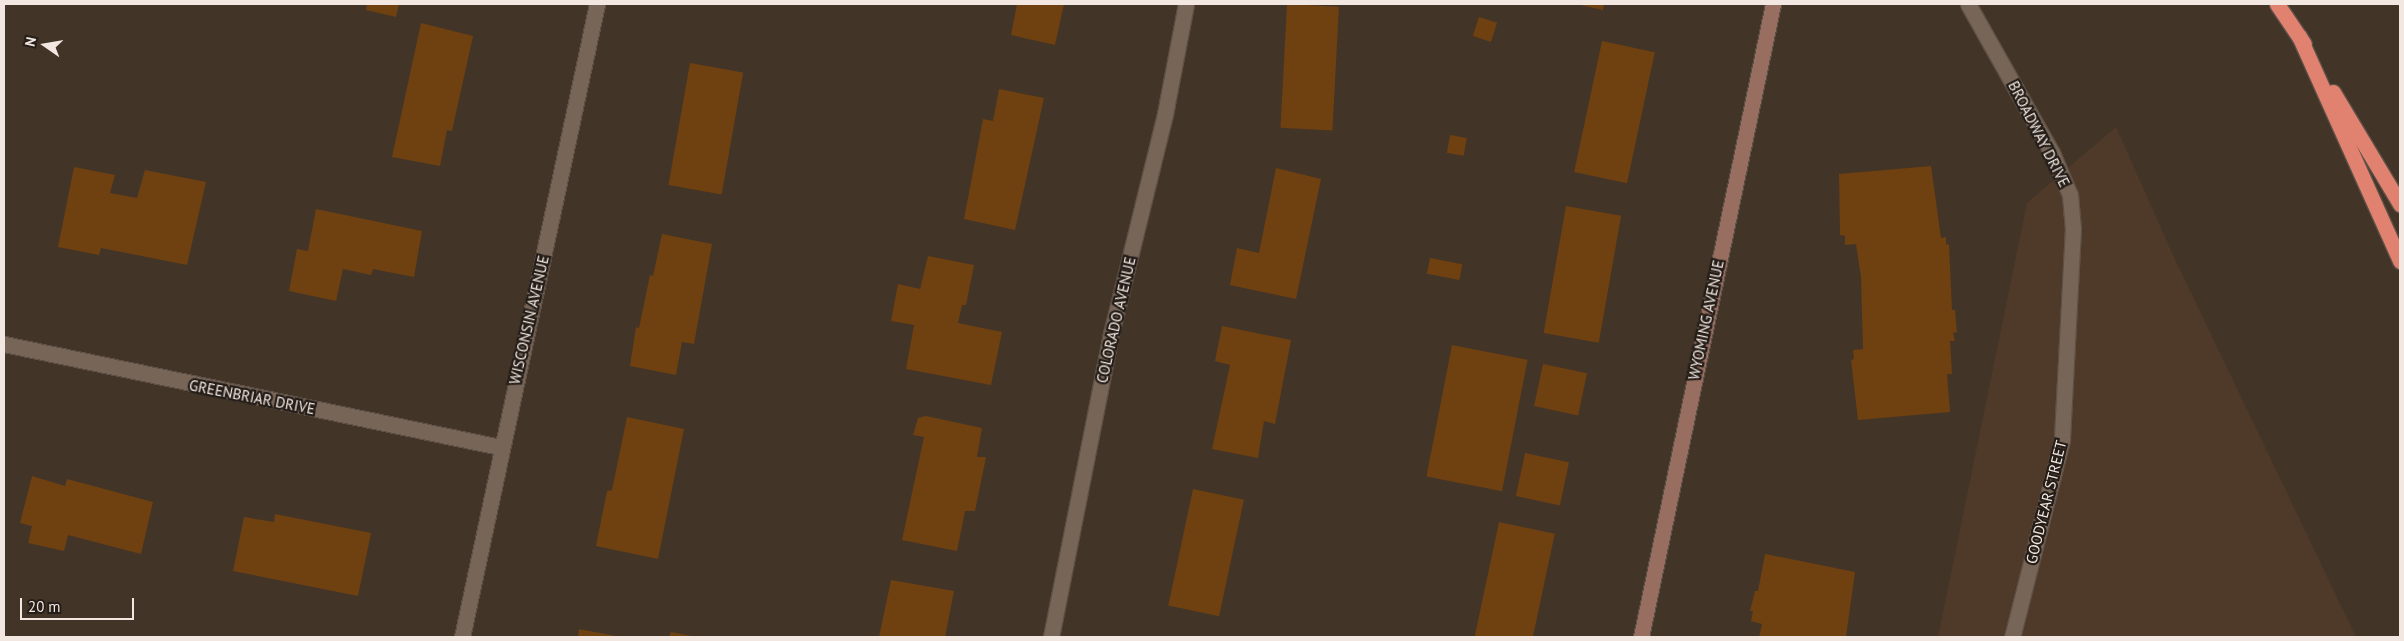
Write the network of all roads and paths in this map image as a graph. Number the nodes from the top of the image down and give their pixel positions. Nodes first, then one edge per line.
1 (597, 4) edge
2 (1186, 4) edge
3 (1773, 4) edge
4 (1968, 4) edge
5 (2277, 4) edge
6 (2299, 36) junction
7 (2400, 204) edge
8 (2400, 261) edge
9 (2069, 334) joint
10 (4, 344) edge
11 (500, 447) junction
12 (462, 637) edge
13 (1051, 637) edge
14 (1641, 637) edge
15 (2012, 637) edge

1 - 11 street, WISCONSIN AVENUE
2 - 13 street, COLORADO AVENUE
3 - 14 street, WYOMING AVENUE
4 - 9 street, BROADWAY DRIVE
5 - 6 highway
6 - 7 highway
6 - 8 highway
9 - 15 street, GOODYEAR STREET
10 - 11 street, GREENBRIAR DRIVE
11 - 12 street, WISCONSIN AVENUE

